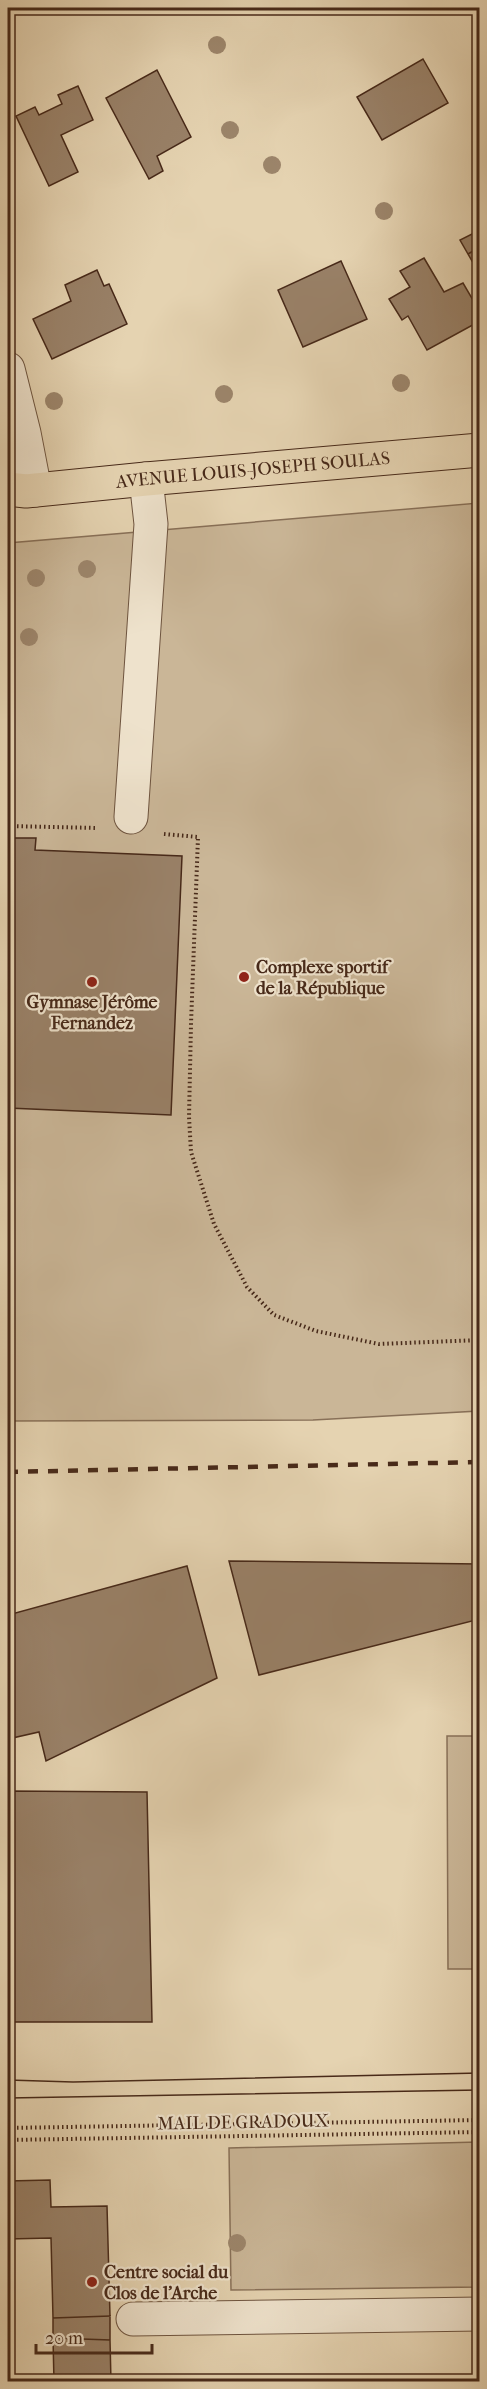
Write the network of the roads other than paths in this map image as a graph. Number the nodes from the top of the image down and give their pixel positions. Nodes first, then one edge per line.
1 (8, 369) edge
2 (480, 450) edge
3 (146, 479) junction
4 (17, 493) edge
5 (118, 822) road end
6 (480, 2314) edge
7 (133, 2319) dead end

1 - 4 street
2 - 3 main road, AVENUE LOUIS-JOSEPH SOULAS
3 - 4 main road, AVENUE LOUIS-JOSEPH SOULAS
3 - 5 street
6 - 7 street

